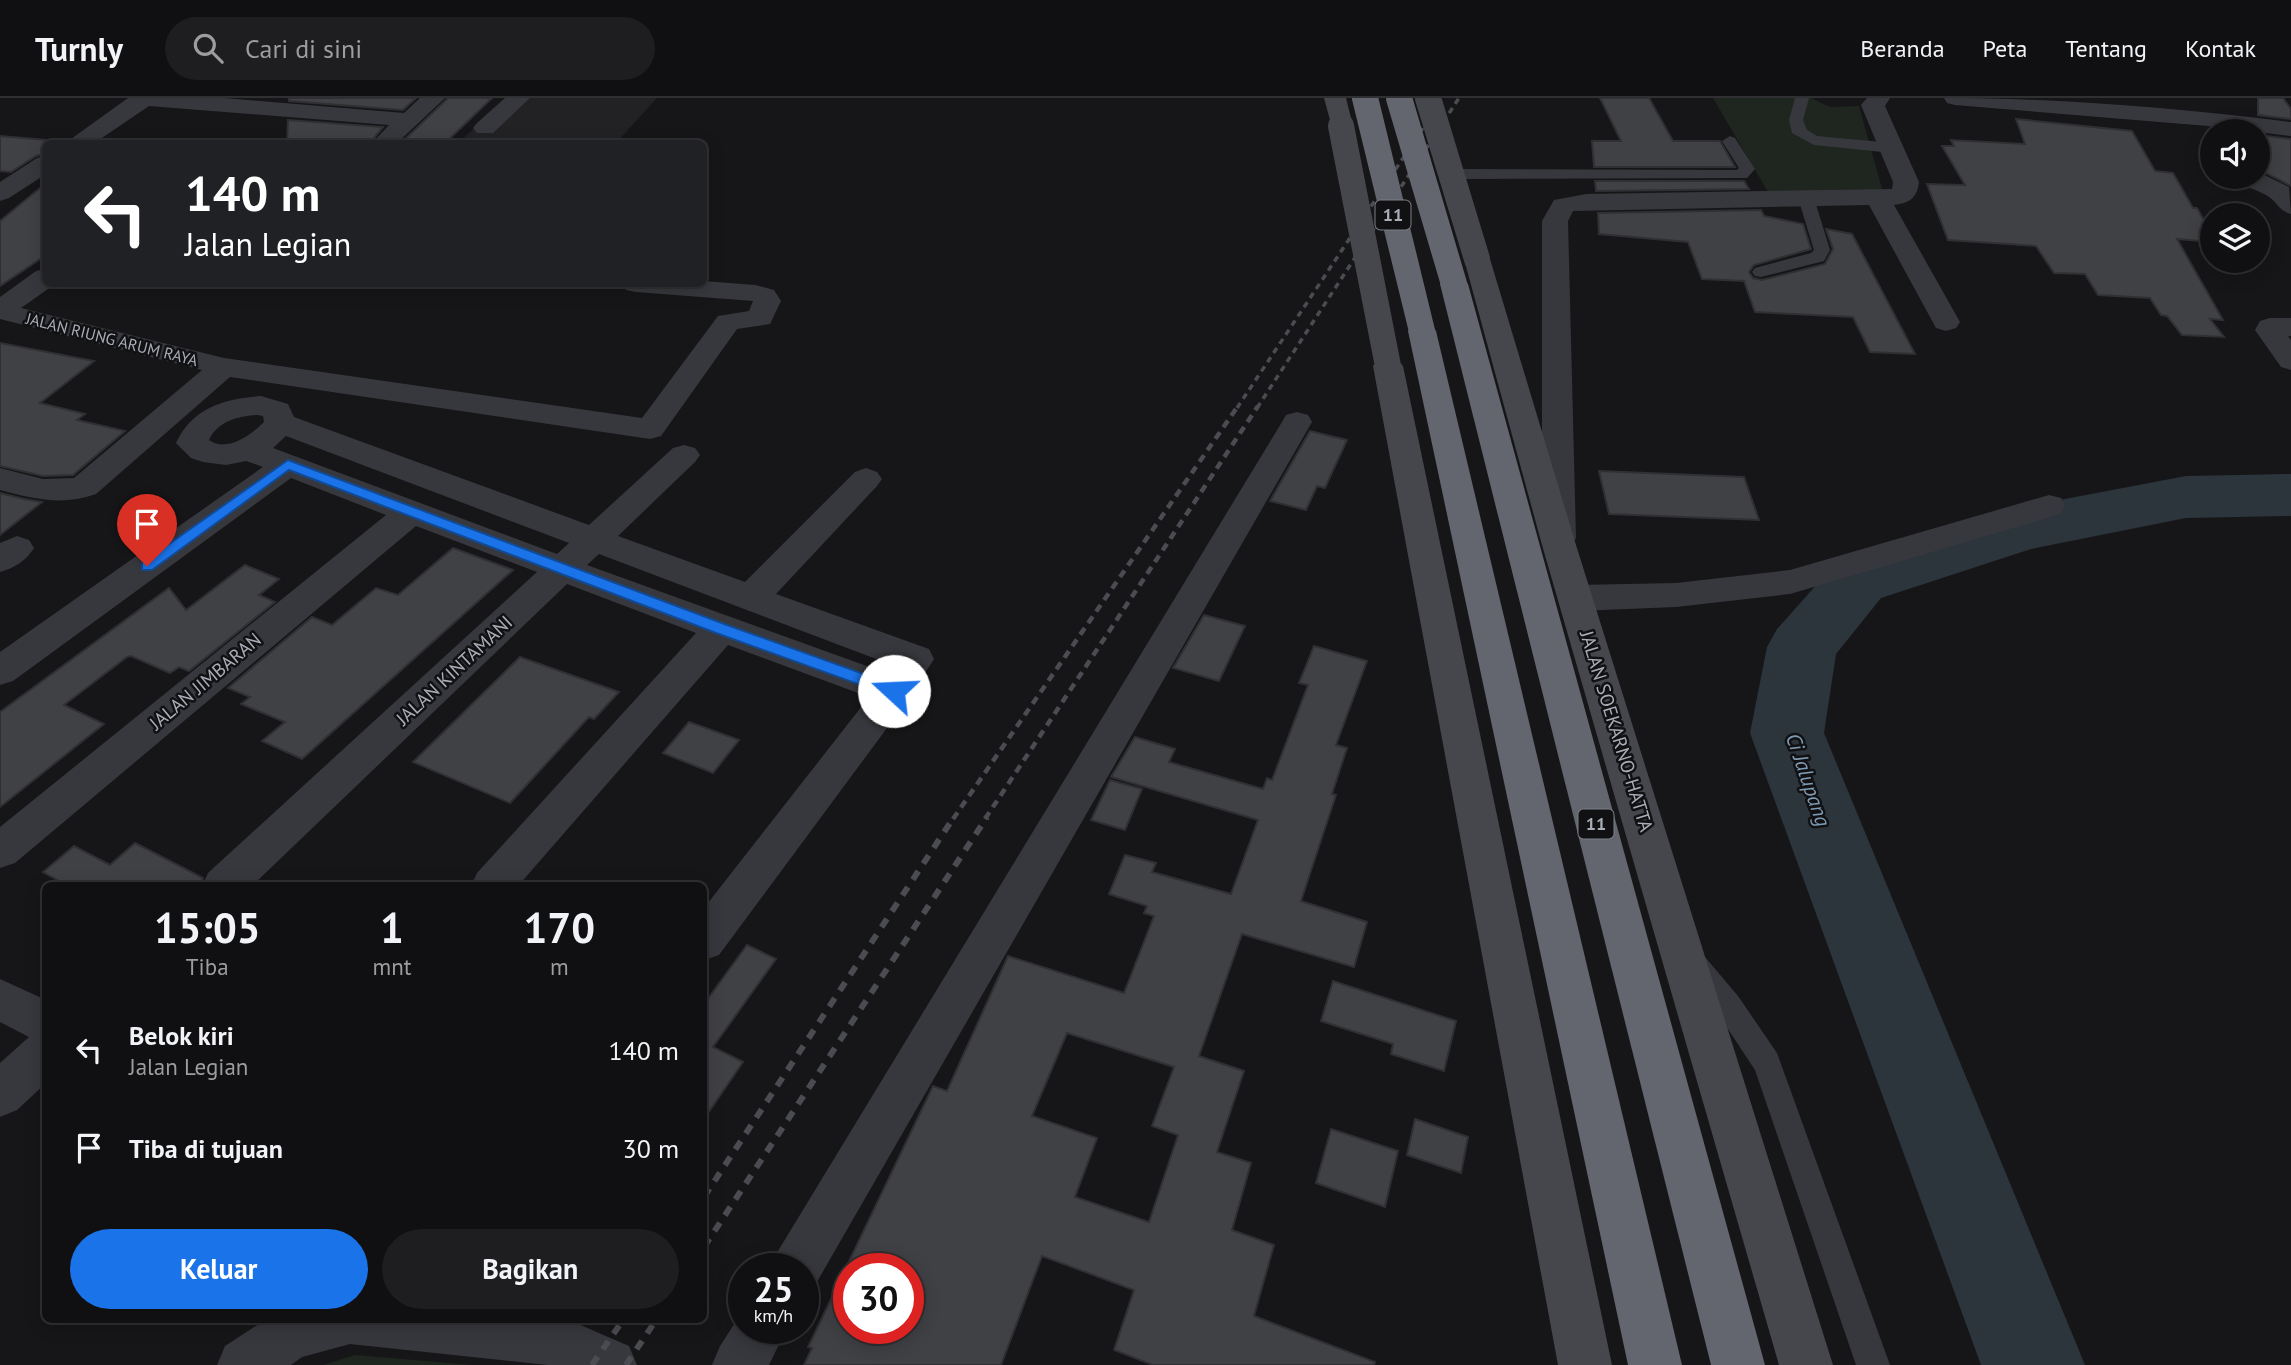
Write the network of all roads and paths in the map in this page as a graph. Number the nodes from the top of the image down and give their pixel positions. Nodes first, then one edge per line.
1 (143, 98) edge
2 (434, 98) edge
3 (519, 98) edge
4 (1335, 98) edge
5 (1365, 98) edge
6 (1399, 98) edge
7 (1428, 98) edge
8 (1802, 98) edge
9 (1879, 98) edge
10 (1955, 98) edge
11 (2047, 102) edge
12 (409, 120) junction
13 (2200, 123) edge
14 (485, 128) dead end
15 (2270, 128) edge
16 (2291, 129) edge
17 (82, 140) edge
18 (386, 140) edge
19 (1730, 141) dead end
20 (1892, 148) junction
21 (42, 166) edge
22 (1451, 174) junction
23 (2270, 187) edge
24 (0, 194) edge
25 (1806, 198) junction
26 (1878, 199) junction
27 (2291, 206) edge
28 (1466, 271) junction
29 (1761, 272) dead end
30 (42, 280) edge
31 (676, 287) edge
32 (0, 310) edge
33 (1946, 322) dead end
34 (2291, 327) edge
35 (2291, 361) edge
36 (236, 369) junction
37 (270, 414) junction
38 (1297, 422) dead end
39 (197, 429) junction
40 (151, 430) junction
41 (248, 450) junction
42 (684, 455) dead end
43 (288, 465) junction
44 (0, 479) edge
45 (866, 479) dead end
46 (2049, 506) dead end
47 (411, 512) junction
48 (594, 539) junction
49 (1559, 545) junction
50 (563, 569) junction
51 (752, 597) junction
52 (1577, 598) junction
53 (721, 629) junction
54 (6, 660) edge
55 (905, 675) junction
56 (0, 851) edge
57 (227, 882) edge
58 (496, 882) edge
59 (707, 937) edge
60 (1682, 949) junction
61 (0, 999) edge
62 (42, 1021) edge
63 (42, 1056) edge
64 (0, 1094) edge
65 (805, 1253) edge
66 (332, 1323) edge
67 (393, 1323) edge
68 (751, 1344) edge
69 (244, 1365) edge
70 (610, 1365) edge
71 (739, 1365) edge
72 (1585, 1365) edge
73 (1655, 1365) edge
74 (1738, 1365) edge
75 (1805, 1365) edge
76 (1873, 1365) edge

1 - 12 street
1 - 17 street
2 - 12 street
3 - 14 street
4 - 72 main road, bridge
5 - 73 highway, 11, bridge
6 - 28 highway, JALAN SOEKARNO-HATTA / 11, bridge
7 - 22 main road, JALAN SOEKARNO-HATTA, bridge
8 - 20 lane
9 - 20 street
10 - 11 street
11 - 13 street
12 - 18 street
15 - 16 street
19 - 22 lane
20 - 26 street
21 - 24 street
22 - 28 main road, JALAN SOEKARNO-HATTA, bridge
23 - 27 street
25 - 26 street
25 - 29 lane
25 - 49 street
26 - 33 street
28 - 49 main road, JALAN SOEKARNO-HATTA
28 - 74 highway, JALAN SOEKARNO-HATTA / 11
30 - 32 street
31 - 36 street, JALAN RIUNG ARUM RAYA
32 - 36 street, JALAN RIUNG ARUM RAYA
34 - 35 street
36 - 37 street
36 - 40 street
37 - 39 street
37 - 41 street
37 - 48 street
38 - 65 street
39 - 40 street
39 - 41 street
40 - 44 street
41 - 43 street
42 - 48 street, JALAN KINTAMANI
43 - 47 street
43 - 54 street
45 - 51 street
46 - 52 street
47 - 50 street
47 - 56 street, JALAN JIMBARAN
48 - 50 street, JALAN KINTAMANI
48 - 51 street
49 - 52 main road, JALAN SOEKARNO-HATTA
50 - 53 street
50 - 57 street, JALAN KINTAMANI
51 - 55 street
52 - 60 main road, JALAN SOEKARNO-HATTA
53 - 55 street
53 - 58 street
55 - 59 street
60 - 75 main road, JALAN SOEKARNO-HATTA
60 - 76 lane
61 - 62 street
63 - 64 street
66 - 69 street
67 - 70 street
68 - 71 street

